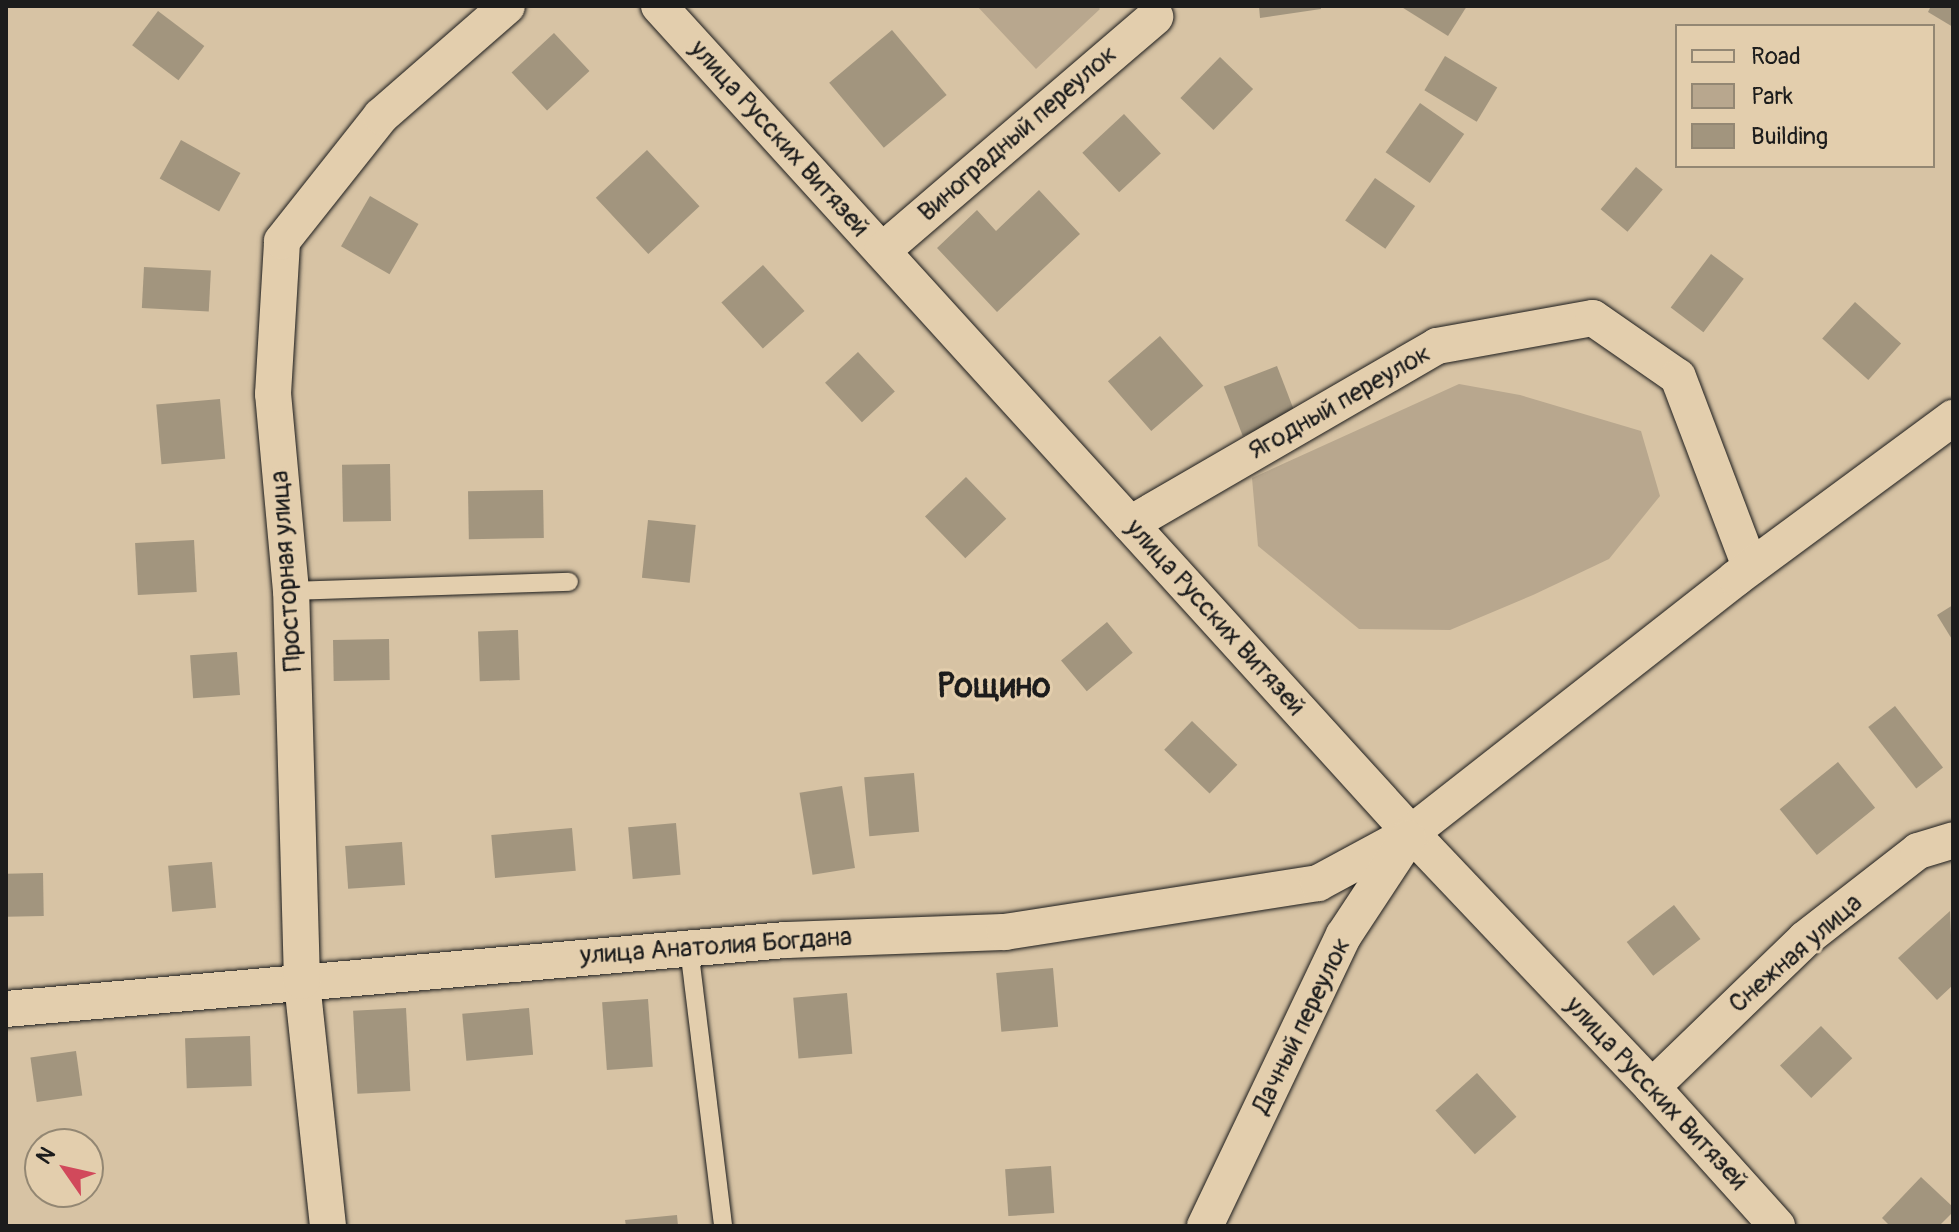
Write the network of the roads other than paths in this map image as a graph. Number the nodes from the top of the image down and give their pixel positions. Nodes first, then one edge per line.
1 (507, 6) edge
2 (659, 6) edge
3 (1155, 17) dead end
4 (882, 251) junction
5 (1953, 418) edge
6 (1130, 524) junction
7 (1750, 567) junction
8 (569, 582) dead end
9 (291, 591) junction
10 (1411, 833) junction
11 (1953, 840) edge
12 (689, 948) junction
13 (302, 981) junction
14 (6, 1009) edge
15 (1652, 1087) junction
16 (328, 1226) edge
17 (723, 1226) edge
18 (1205, 1226) edge
19 (1777, 1226) edge

1 - 9 street, Просторная улица
2 - 4 street, улица Русских Витязей
3 - 4 street, Виноградный переулок
4 - 6 street, улица Русских Витязей
5 - 7 street
6 - 7 street, Ягодный переулок
6 - 10 street, улица Русских Витязей
7 - 10 street
8 - 9 lane
9 - 13 street, Просторная улица
10 - 12 street, улица Анатолия Богдана
10 - 15 street, улица Русских Витязей
10 - 18 street, Дачный переулок
11 - 15 street, Снежная улица
12 - 13 street, улица Анатолия Богдана
12 - 17 lane
13 - 14 street, улица Анатолия Богдана
13 - 16 street, Просторная улица
15 - 19 street, улица Русских Витязей

